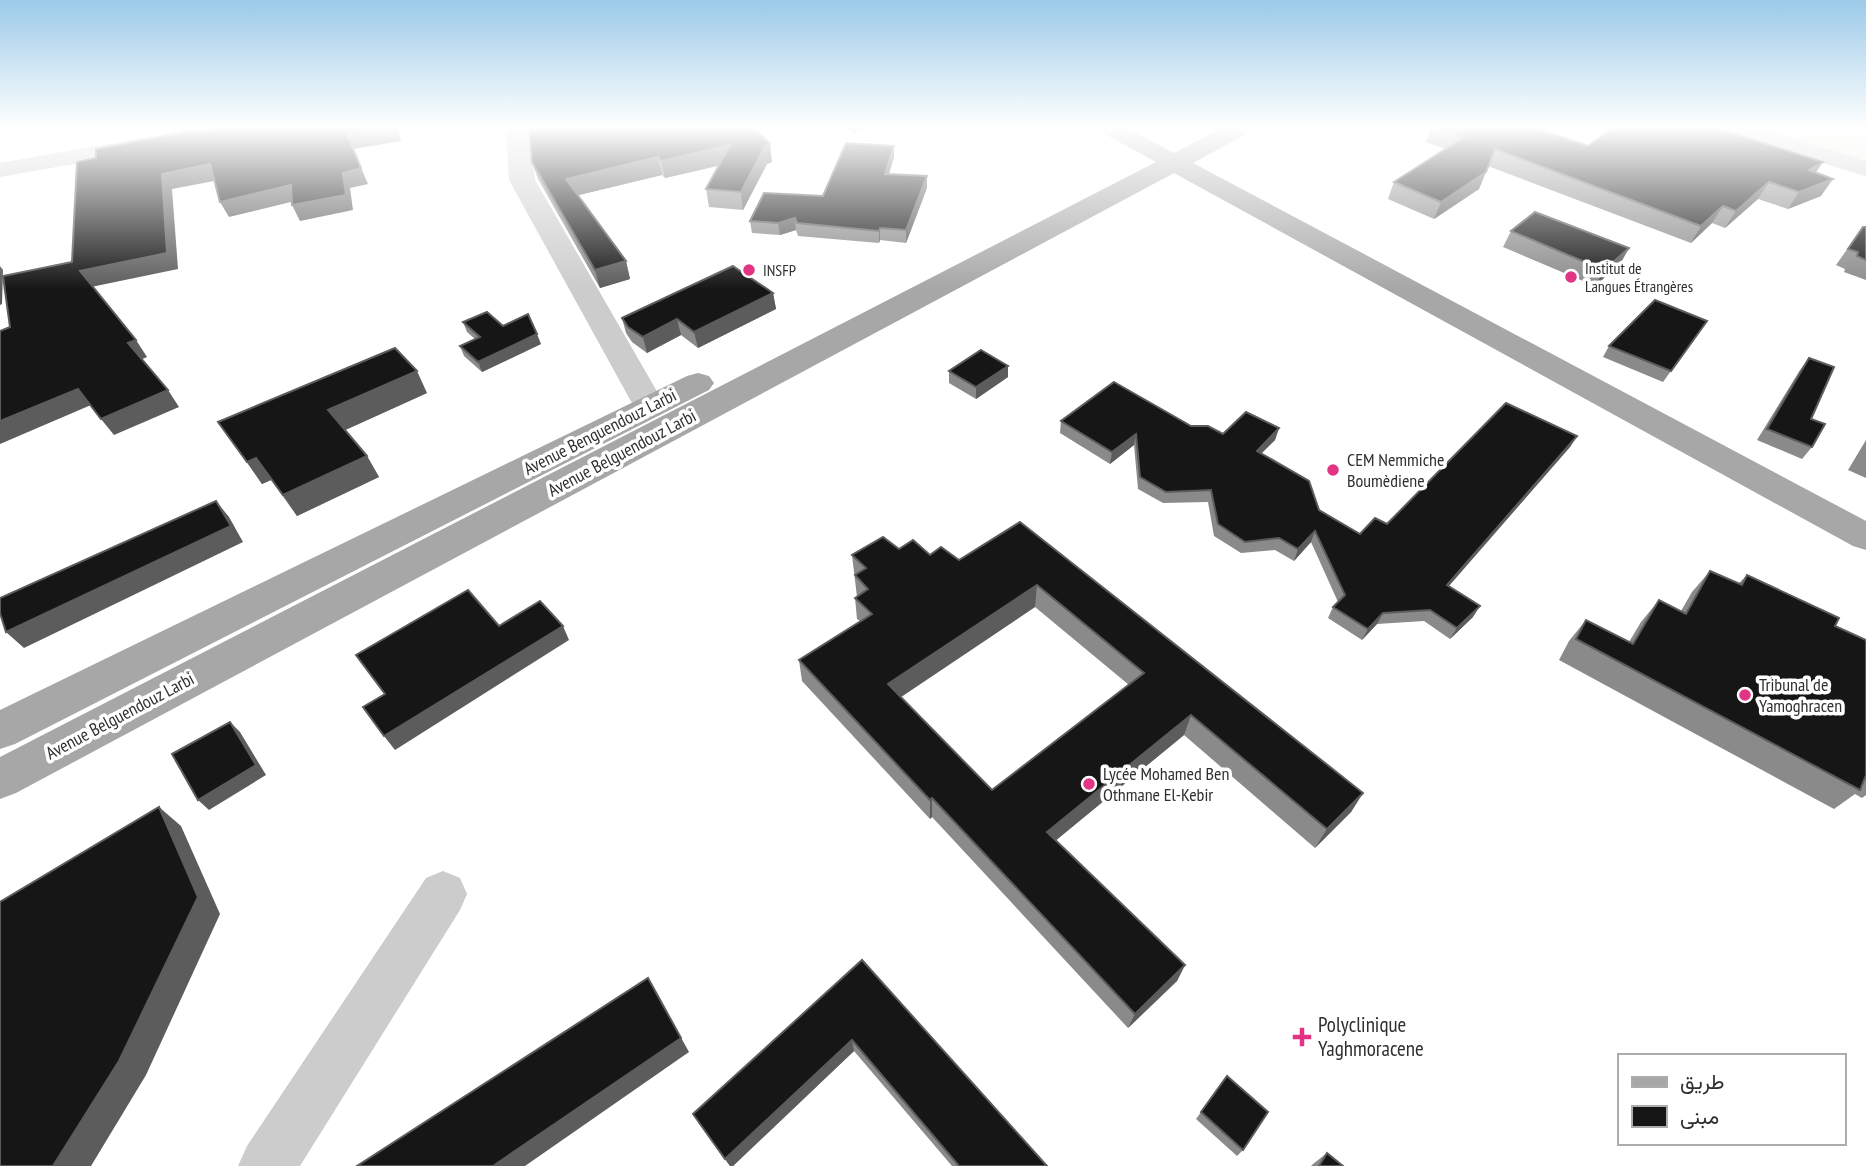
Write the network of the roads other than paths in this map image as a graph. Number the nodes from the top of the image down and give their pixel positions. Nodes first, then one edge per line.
1 (522, 180) edge
2 (1113, 180) edge
3 (1117, 180) edge
4 (1208, 180) edge
5 (650, 407) junction
6 (1866, 537) edge
7 (0, 731) edge
8 (0, 779) edge
9 (443, 894) dead end
10 (267, 1166) edge

1 - 5 street
2 - 5 main road, Avenue Benguendouz Larbi
3 - 8 main road, Avenue Belguendouz Larbi
4 - 6 main road
5 - 7 main road, Avenue Benguendouz Larbi
9 - 10 street

